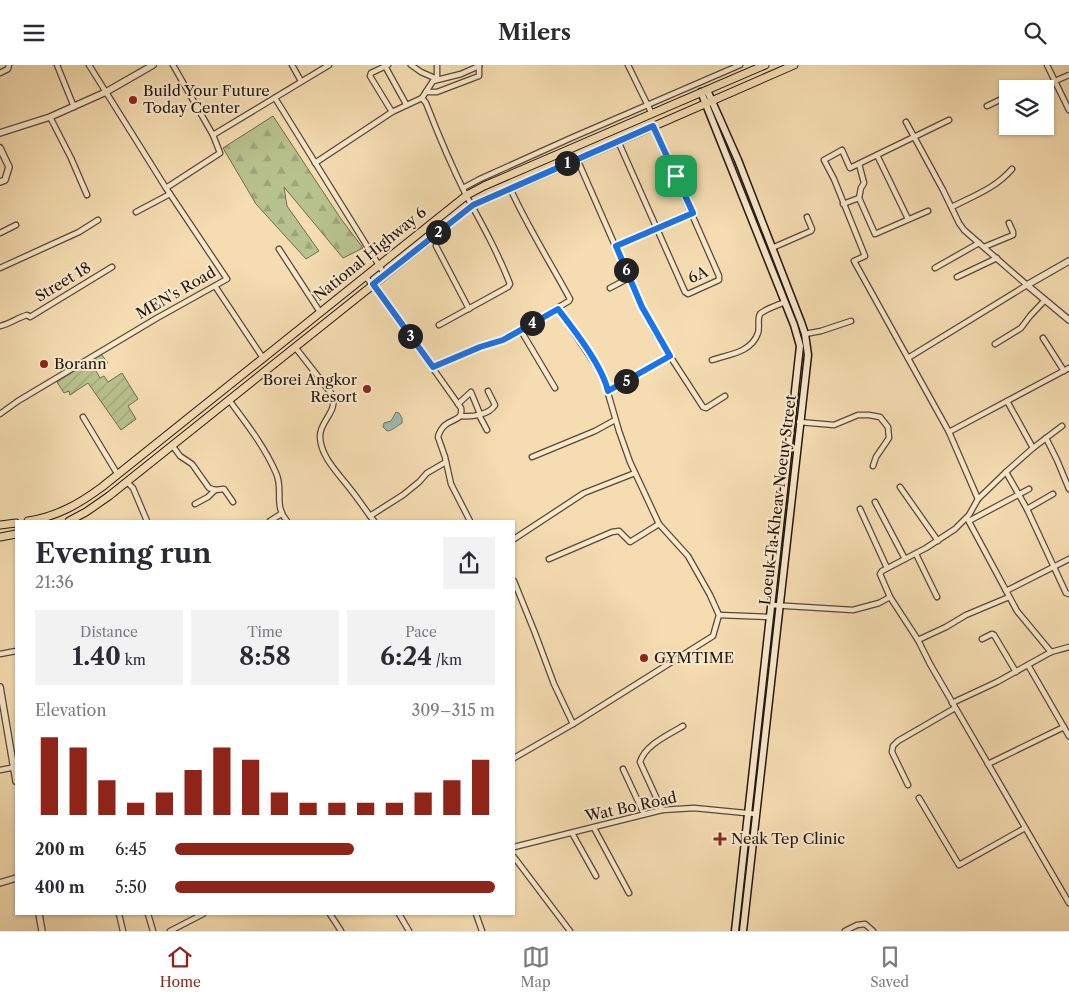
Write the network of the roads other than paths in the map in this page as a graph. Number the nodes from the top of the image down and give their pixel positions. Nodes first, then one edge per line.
1 (9, 65) edge
2 (57, 65) edge
3 (89, 65) edge
4 (153, 65) edge
5 (173, 65) edge
6 (292, 65) edge
7 (329, 65) edge
8 (411, 65) edge
9 (437, 65) edge
10 (479, 65) edge
11 (628, 65) edge
12 (740, 65) edge
13 (765, 65) edge
14 (794, 65) edge
15 (1047, 65) edge
16 (387, 66) edge
17 (734, 66) edge
18 (0, 73) edge
19 (1069, 75) edge
20 (738, 77) junction
21 (437, 79) junction
22 (302, 81) junction
23 (1055, 81) junction
24 (704, 91) junction
25 (106, 92) junction
26 (426, 92) junction
27 (274, 98) junction
28 (422, 98) junction
29 (999, 100) edge
30 (709, 102) junction
31 (406, 104) junction
32 (648, 105) junction
33 (987, 106) dead end
34 (74, 107) junction
35 (1069, 110) edge
36 (392, 112) junction
37 (652, 114) junction
38 (50, 117) junction
39 (949, 120) dead end
40 (906, 122) dead end
41 (653, 126) junction
42 (0, 133) edge
43 (213, 135) junction
44 (915, 137) junction
45 (618, 141) junction
46 (0, 148) edge
47 (877, 155) junction
48 (577, 159) junction
49 (315, 163) junction
50 (859, 164) junction
51 (1012, 169) dead end
52 (0, 182) edge
53 (510, 187) junction
54 (166, 188) junction
55 (465, 192) junction
56 (170, 194) junction
57 (87, 195) dead end
58 (860, 198) junction
59 (843, 204) junction
60 (473, 205) junction
61 (952, 207) junction
62 (928, 211) dead end
63 (136, 212) dead end
64 (693, 213) junction
65 (807, 217) dead end
66 (908, 219) junction
67 (98, 220) dead end
68 (1009, 223) dead end
69 (16, 225) dead end
70 (656, 229) junction
71 (0, 233) edge
72 (979, 243) junction
73 (436, 246) dead end
74 (616, 246) junction
75 (984, 247) junction
76 (772, 248) junction
77 (279, 249) dead end
78 (997, 258) junction
79 (1069, 261) edge
80 (378, 266) junction
81 (112, 267) dead end
82 (0, 268) edge
83 (935, 268) dead end
84 (384, 275) junction
85 (365, 276) junction
86 (958, 277) dead end
87 (629, 278) junction
88 (373, 284) junction
89 (1027, 285) junction
90 (215, 286) junction
91 (610, 288) dead end
92 (1045, 300) junction
93 (785, 302) junction
94 (469, 309) junction
95 (558, 309) junction
96 (320, 312) junction
97 (1069, 320) edge
98 (851, 321) dead end
99 (439, 325) dead end
100 (0, 326) edge
101 (520, 329) junction
102 (805, 334) junction
103 (1043, 338) dead end
104 (994, 344) dead end
105 (295, 347) junction
106 (670, 356) junction
107 (263, 358) junction
108 (908, 358) junction
109 (712, 360) dead end
110 (433, 367) junction
111 (1067, 370) edge
112 (555, 388) dead end
113 (488, 391) dead end
114 (608, 391) junction
115 (725, 396) dead end
116 (229, 400) junction
117 (1007, 401) junction
118 (458, 403) junction
119 (0, 414) edge
120 (479, 415) junction
121 (461, 416) junction
122 (83, 417) dead end
123 (615, 420) junction
124 (799, 422) junction
125 (1062, 426) dead end
126 (487, 431) dead end
127 (949, 432) junction
128 (1046, 438) junction
129 (172, 445) junction
130 (1033, 448) junction
131 (532, 457) dead end
132 (446, 462) junction
133 (873, 467) dead end
134 (1006, 472) junction
135 (635, 473) junction
136 (118, 475) junction
137 (127, 482) junction
138 (900, 487) dead end
139 (1029, 489) dead end
140 (1069, 489) edge
141 (215, 490) junction
142 (1053, 494) dead end
143 (1019, 495) junction
144 (978, 499) junction
145 (233, 502) dead end
146 (875, 502) dead end
147 (195, 503) dead end
148 (860, 509) dead end
149 (1027, 509) junction
150 (281, 514) junction
151 (370, 516) junction
152 (33, 520) edge
153 (71, 520) edge
154 (147, 520) edge
155 (272, 520) edge
156 (286, 520) edge
157 (373, 520) edge
158 (469, 520) edge
159 (968, 520) junction
160 (15, 523) edge
161 (659, 524) junction
162 (0, 525) edge
163 (15, 534) edge
164 (0, 537) edge
165 (515, 538) edge
166 (938, 541) junction
167 (916, 554) junction
168 (549, 559) dead end
169 (905, 559) junction
170 (1069, 559) edge
171 (1053, 566) junction
172 (887, 568) junction
173 (515, 583) edge
174 (1006, 591) junction
175 (1069, 594) edge
176 (890, 597) junction
177 (937, 597) dead end
178 (1009, 597) junction
179 (771, 605) junction
180 (779, 606) junction
181 (719, 615) junction
182 (770, 617) junction
183 (982, 639) dead end
184 (918, 640) junction
185 (1069, 647) edge
186 (15, 651) edge
187 (1051, 652) junction
188 (0, 654) edge
189 (1028, 665) junction
190 (1016, 672) junction
191 (0, 687) edge
192 (952, 703) junction
193 (955, 708) junction
194 (574, 724) junction
195 (683, 726) dead end
196 (1064, 727) junction
197 (1069, 736) edge
198 (515, 757) edge
199 (988, 764) junction
200 (15, 768) edge
201 (623, 769) dead end
202 (0, 771) edge
203 (908, 785) dead end
204 (919, 798) dead end
205 (662, 811) junction
206 (748, 813) junction
207 (644, 814) junction
208 (756, 814) junction
209 (594, 828) junction
210 (1026, 828) junction
211 (572, 833) junction
212 (515, 847) edge
213 (515, 858) edge
214 (596, 876) dead end
215 (15, 878) edge
216 (0, 883) edge
217 (629, 893) dead end
218 (1069, 903) edge
219 (39, 915) edge
220 (119, 915) edge
221 (148, 915) edge
222 (202, 915) edge
223 (331, 915) edge
224 (399, 915) edge
225 (476, 915) edge
226 (42, 931) edge
227 (123, 931) edge
228 (153, 931) edge
229 (170, 931) edge
230 (341, 931) edge
231 (409, 931) edge
232 (482, 931) edge
233 (570, 931) edge
234 (734, 931) edge
235 (743, 931) edge
236 (844, 931) edge
237 (873, 931) edge

1 - 18 street
2 - 34 street
3 - 25 street, MEN's Road
4 - 25 street
5 - 43 street
6 - 22 street
7 - 22 street
8 - 21 street
9 - 21 street
10 - 21 street
10 - 26 street
11 - 32 street
12 - 17 street
13 - 20 main road, National Highway 6
14 - 30 main road, National Highway 6
15 - 23 street
16 - 31 street
16 - 36 street
17 - 20 street
17 - 32 street
19 - 23 street
20 - 24 main road, National Highway 6
21 - 26 street
22 - 27 street
23 - 35 street
24 - 30 main road, Loeuk Ta Kheav Noeuy Street
24 - 37 main road, National Highway 6
25 - 34 street
25 - 54 street, MEN's Road
26 - 28 street
27 - 43 street
27 - 49 street
28 - 31 street
28 - 55 street
29 - 33 street
30 - 41 main road, National Highway 6
30 - 76 main road, Loeuk Ta Kheav Noeuy Street
30 - 93 main road, Loeuk Ta Kheav Noeuy Street
31 - 36 street
32 - 37 street
32 - 55 street
34 - 38 street
36 - 49 street
37 - 55 main road, National Highway 6
38 - 42 street
38 - 57 street
39 - 44 street
40 - 44 street
41 - 45 main road, National Highway 6
41 - 64 street, 6A
43 - 54 street
44 - 47 street
44 - 61 street
45 - 48 main road, National Highway 6
45 - 70 street, 6A
46 - 52 street
47 - 50 street
47 - 66 street
48 - 53 main road, National Highway 6
48 - 74 street
49 - 80 street
50 - 58 street
50 - 59 street
51 - 61 street
53 - 60 main road, National Highway 6
53 - 95 street
54 - 56 street, MEN's Road
55 - 60 street
55 - 80 main road, National Highway 6
56 - 63 street
56 - 90 street, MEN's Road
58 - 59 street
58 - 66 street
59 - 108 street
60 - 84 main road, National Highway 6
60 - 94 street
61 - 72 street
62 - 66 street
64 - 70 street
64 - 70 street, 6A
65 - 76 street
67 - 82 street
68 - 75 street
69 - 71 street
70 - 74 street
72 - 75 street
72 - 83 street
73 - 94 street
74 - 87 street
75 - 78 street
76 - 102 main road, Loeuk Ta Kheav Noeuy Street
77 - 96 street
78 - 86 street
78 - 89 street
79 - 89 street
80 - 84 street
80 - 85 main road, National Highway 6
81 - 100 street, Street 18
84 - 88 main road, National Highway 6
85 - 88 street
85 - 96 main road, National Highway 6
87 - 91 street
87 - 106 street
88 - 105 main road, National Highway 6
88 - 110 street
89 - 92 street
89 - 108 street
90 - 107 street
90 - 119 street, MEN's Road
92 - 97 street
92 - 104 street
93 - 109 street
93 - 179 main road, Loeuk Ta Kheav Noeuy Street
94 - 99 street
95 - 101 street
95 - 114 street
96 - 107 main road, National Highway 6
98 - 102 street
101 - 110 street
101 - 112 street
102 - 124 main road, Loeuk Ta Kheav Noeuy Street
103 - 111 street
105 - 116 main road, National Highway 6
105 - 151 street
106 - 114 street
106 - 115 street
107 - 136 main road, National Highway 6
108 - 127 street
110 - 118 street
111 - 117 street
113 - 120 street
114 - 123 street
116 - 129 main road, National Highway 6
116 - 150 street
117 - 127 street
117 - 130 street
118 - 120 street
118 - 121 street
120 - 121 street
120 - 126 street
121 - 132 street
122 - 136 street
123 - 131 street
123 - 135 street
124 - 133 street
124 - 180 main road, Loeuk Ta Kheav Noeuy Street
125 - 128 street
127 - 144 street
128 - 130 street
128 - 140 street
129 - 137 main road, National Highway 6
129 - 141 street
130 - 134 street
132 - 151 street
132 - 158 street
134 - 143 street
134 - 144 street
135 - 161 street
135 - 165 street
136 - 152 main road, National Highway 6
137 - 153 main road, National Highway 6
137 - 154 street
138 - 166 street
139 - 143 street
141 - 145 street
141 - 147 street
142 - 149 street
143 - 149 street
143 - 159 street
144 - 159 street
146 - 169 street
148 - 172 street
149 - 171 street
150 - 155 street
150 - 156 street
151 - 157 street
159 - 166 street
159 - 174 street
160 - 162 main road
161 - 168 street
161 - 181 street
163 - 164 main road
166 - 167 street
167 - 169 street
167 - 177 street
169 - 172 street
170 - 171 street
171 - 174 street
171 - 175 street
172 - 176 street
173 - 194 street
174 - 178 street
176 - 180 street
176 - 184 street
178 - 184 street
178 - 187 street
179 - 180 street
179 - 182 main road, Loeuk Ta Kheav Noeuy Street
180 - 208 main road, Loeuk Ta Kheav Noeuy Street
181 - 182 street
181 - 194 street
182 - 206 main road, Loeuk Ta Kheav Noeuy Street
183 - 190 street
184 - 192 street
185 - 187 street
186 - 188 street
187 - 189 street
189 - 190 street
189 - 196 street
190 - 192 street
191 - 200 street
192 - 193 street
193 - 199 street
193 - 203 street
194 - 198 street
195 - 205 street
196 - 197 street
196 - 199 street
199 - 210 street
200 - 202 street
201 - 207 street
204 - 210 street
205 - 206 street, Wat Bo Road
205 - 207 street, Wat Bo Road
206 - 208 street, Wat Bo Road
206 - 234 main road, Loeuk Ta Kheav Noeuy Street
207 - 209 street, Wat Bo Road
208 - 235 main road, Loeuk Ta Kheav Noeuy Street
209 - 211 street, Wat Bo Road
209 - 217 street
210 - 218 street
211 - 212 street, Wat Bo Road
211 - 214 street
213 - 233 street
215 - 216 street
219 - 226 street
220 - 227 street
221 - 228 street
222 - 229 street
223 - 230 street
224 - 231 street
225 - 232 street
236 - 237 street

